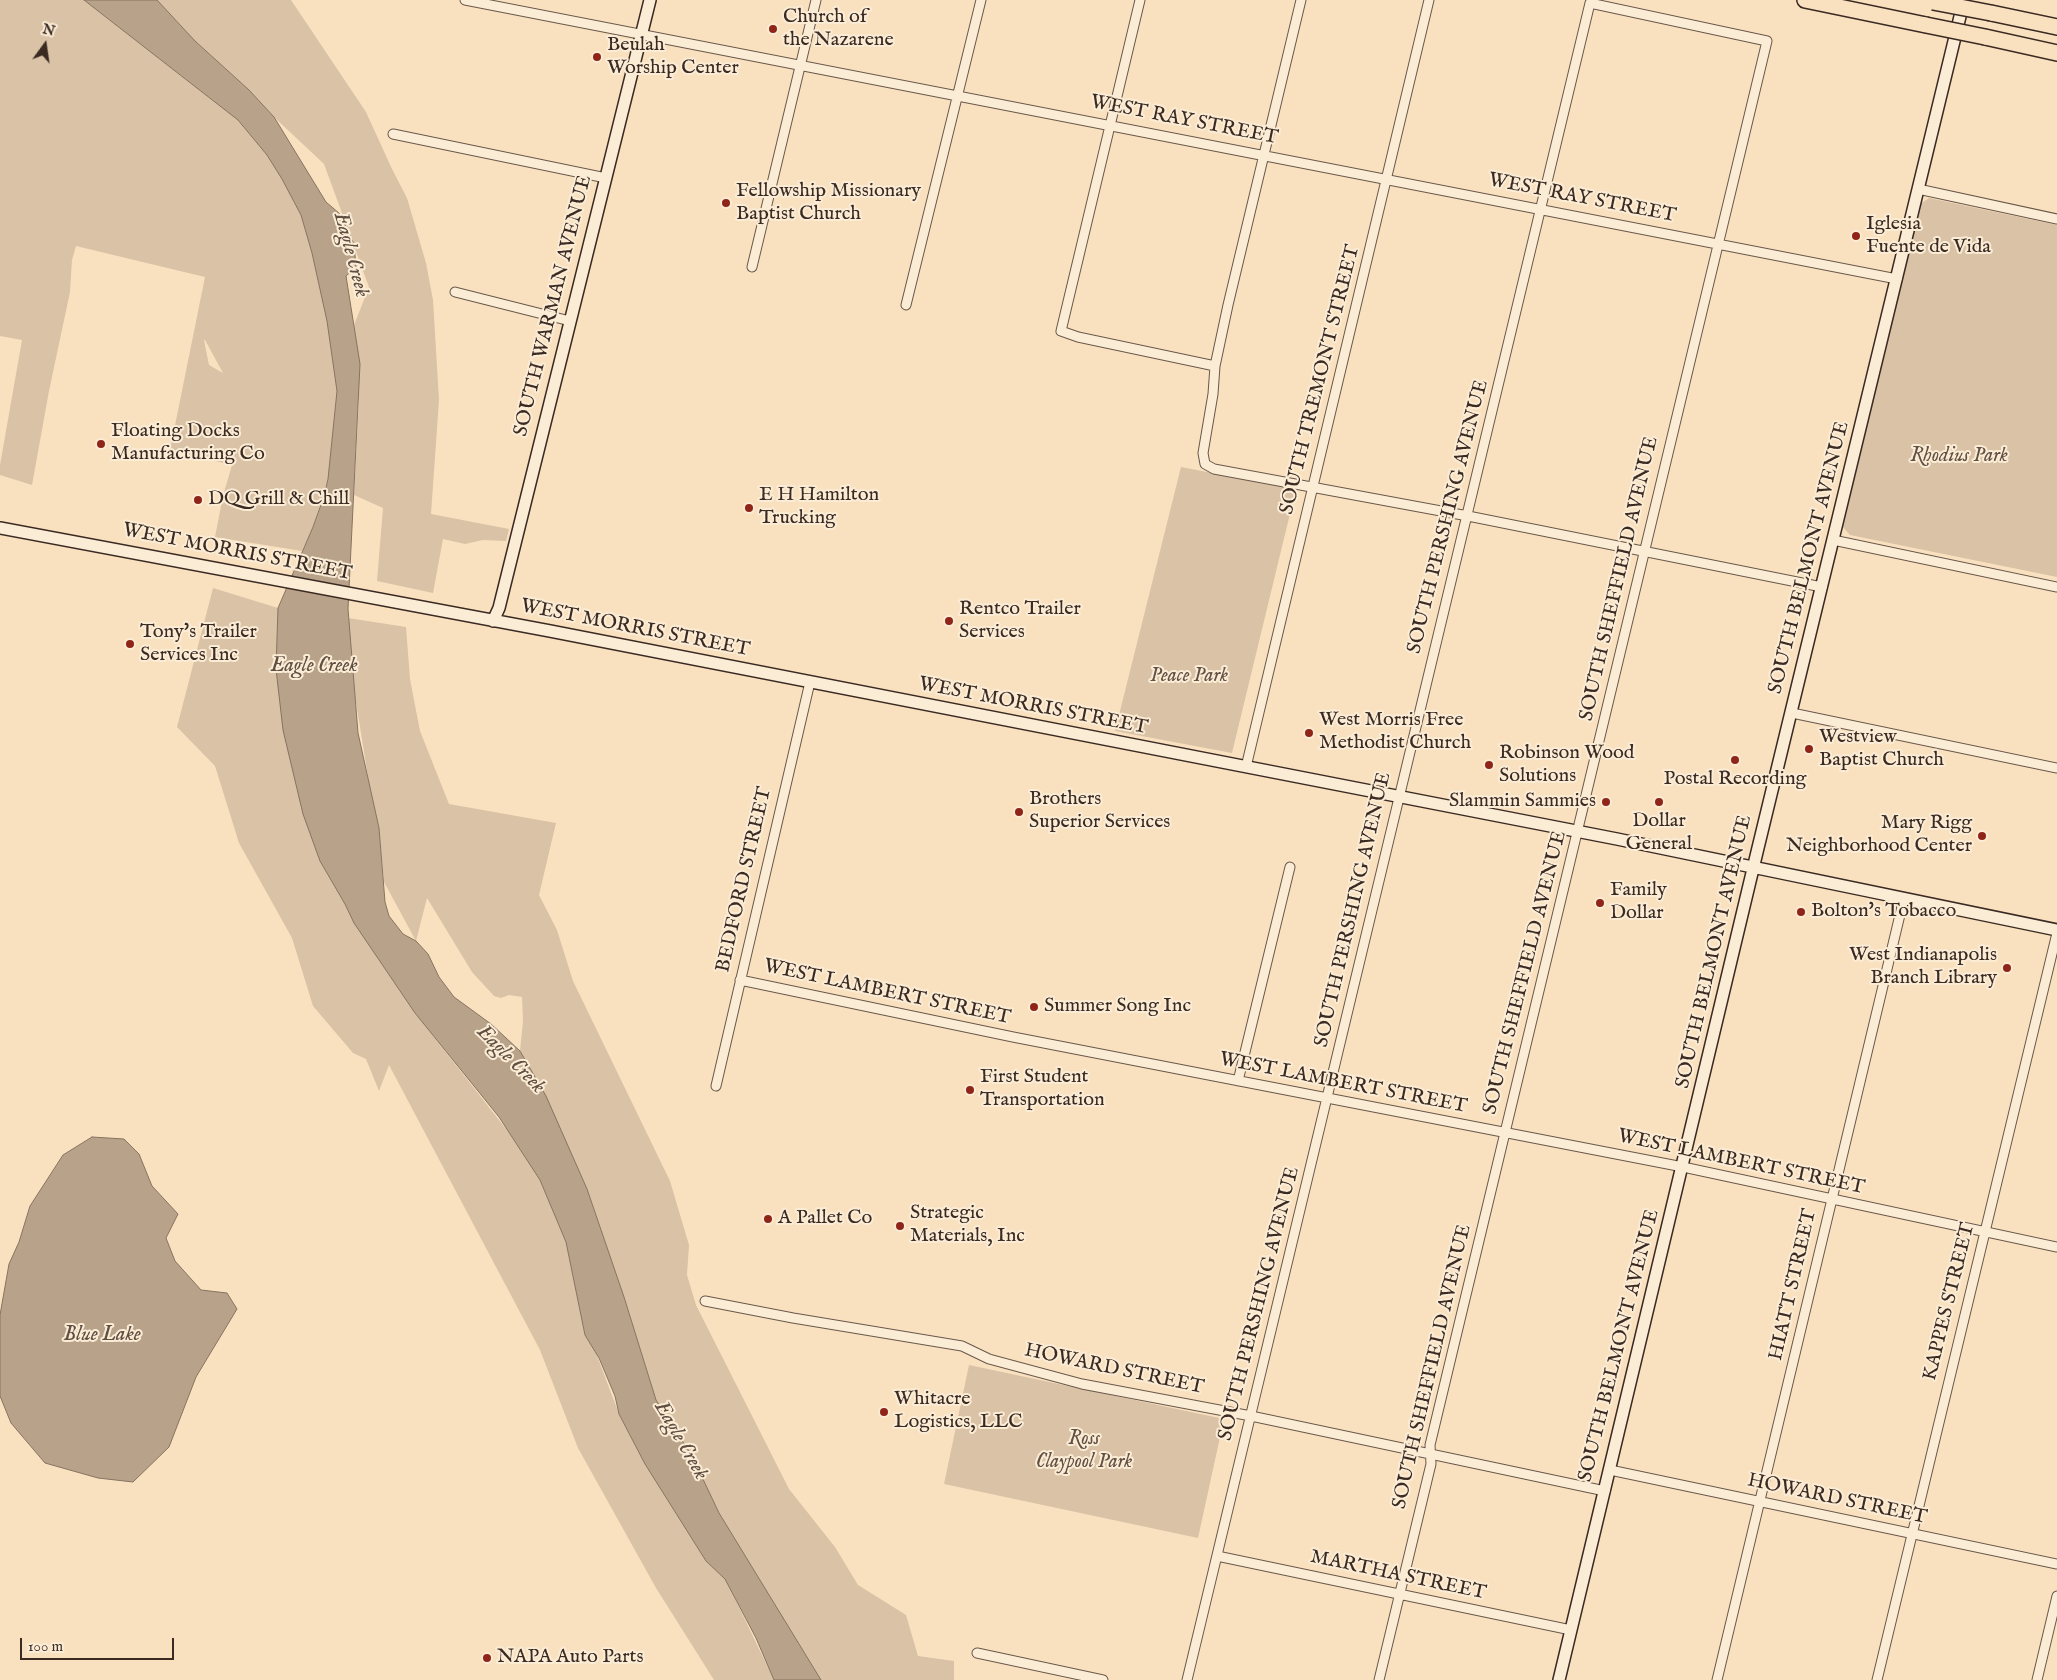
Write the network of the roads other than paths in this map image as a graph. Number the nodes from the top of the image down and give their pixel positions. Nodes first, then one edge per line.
1 (465, 0) edge
2 (650, 0) edge
3 (816, 0) edge
4 (980, 0) edge
5 (1140, 0) edge
6 (1301, 0) edge
7 (1429, 0) edge
8 (1805, 0) edge
9 (1964, 0) edge
10 (1929, 1) edge
11 (1590, 3) joint
12 (2057, 27) edge
13 (641, 35) junction
14 (2057, 53) edge
15 (801, 65) junction
16 (957, 95) junction
17 (1110, 124) junction
18 (393, 134) dead end
19 (1263, 154) junction
20 (606, 178) junction
21 (1387, 178) junction
22 (1918, 189) junction
23 (1541, 209) junction
24 (2057, 219) edge
25 (1718, 244) junction
26 (752, 267) dead end
27 (1896, 278) junction
28 (455, 292) dead end
29 (906, 305) dead end
30 (570, 321) junction
31 (1215, 366) junction
32 (1312, 488) junction
33 (1468, 516) junction
34 (0, 528) edge
35 (1833, 540) junction
36 (1645, 551) junction
37 (1822, 587) junction
38 (2057, 587) edge
39 (493, 621) junction
40 (810, 682) junction
41 (1792, 713) junction
42 (1246, 767) junction
43 (2057, 768) edge
44 (1399, 798) junction
45 (1578, 832) junction
46 (1290, 867) dead end
47 (1754, 867) junction
48 (1904, 898) junction
49 (2057, 931) edge
50 (740, 980) junction
51 (1238, 1081) junction
52 (716, 1086) dead end
53 (1327, 1098) junction
54 (1505, 1133) junction
55 (1683, 1168) junction
56 (1832, 1199) junction
57 (1985, 1232) junction
58 (2057, 1247) edge
59 (705, 1301) dead end
60 (1250, 1416) junction
61 (1430, 1454) junction
62 (1610, 1470) junction
63 (1605, 1491) junction
64 (1760, 1502) junction
65 (1913, 1534) junction
66 (1217, 1556) junction
67 (2057, 1564) edge
68 (1399, 1594) junction
69 (2057, 1596) edge
70 (1571, 1630) junction
71 (977, 1653) dead end
72 (1103, 1680) edge
73 (1187, 1680) edge
74 (1379, 1680) edge
75 (1559, 1680) edge
76 (1717, 1680) edge
77 (1877, 1680) edge
78 (2037, 1680) edge

1 - 13 street, WEST RAY STREET
2 - 13 main road, SOUTH WARMAN AVENUE
3 - 15 street
4 - 16 street
5 - 17 street
6 - 19 street
7 - 21 street, SOUTH TREMONT STREET
8 - 14 highway, bridge
9 - 22 main road, SOUTH BELMONT AVENUE
10 - 12 highway, bridge
11 - 23 street, SOUTH PERSHING AVENUE
11 - 25 street, SOUTH SHEFFIELD AVENUE
13 - 15 street, WEST RAY STREET
13 - 20 main road, SOUTH WARMAN AVENUE
15 - 16 street, WEST RAY STREET
15 - 26 street
16 - 17 street, WEST RAY STREET
16 - 29 street
17 - 19 street, WEST RAY STREET
17 - 31 street
18 - 20 street
19 - 21 street, WEST RAY STREET
19 - 31 street
20 - 30 main road, SOUTH WARMAN AVENUE
21 - 23 street, WEST RAY STREET
21 - 32 street, SOUTH TREMONT STREET
22 - 24 street
22 - 27 main road, SOUTH BELMONT AVENUE
23 - 25 street, WEST RAY STREET
23 - 33 street, SOUTH PERSHING AVENUE
25 - 27 street, WEST RAY STREET
25 - 36 street, SOUTH SHEFFIELD AVENUE
27 - 35 main road, SOUTH BELMONT AVENUE
28 - 30 street
30 - 39 main road, SOUTH WARMAN AVENUE
31 - 32 street
32 - 33 street
32 - 42 street, SOUTH TREMONT STREET
33 - 36 street
33 - 44 street, SOUTH PERSHING AVENUE
34 - 39 main road, WEST MORRIS STREET
35 - 37 main road, SOUTH BELMONT AVENUE
35 - 38 street
36 - 37 street
36 - 45 street, SOUTH SHEFFIELD AVENUE
37 - 41 main road, SOUTH BELMONT AVENUE
39 - 40 main road, WEST MORRIS STREET
40 - 42 main road, WEST MORRIS STREET
40 - 50 street, BEDFORD STREET
41 - 43 street
41 - 47 main road, SOUTH BELMONT AVENUE
42 - 44 main road, WEST MORRIS STREET
44 - 45 main road, WEST MORRIS STREET
44 - 53 street, SOUTH PERSHING AVENUE
45 - 47 main road, WEST MORRIS STREET
45 - 54 street, SOUTH SHEFFIELD AVENUE
46 - 51 street
47 - 48 main road, WEST MORRIS STREET
47 - 55 main road, SOUTH BELMONT AVENUE
48 - 49 main road, WEST MORRIS STREET
48 - 56 street, HIATT STREET
49 - 57 street, KAPPES STREET
50 - 51 street, WEST LAMBERT STREET
50 - 52 street, BEDFORD STREET
51 - 53 street, WEST LAMBERT STREET
53 - 54 street, WEST LAMBERT STREET
53 - 60 street, SOUTH PERSHING AVENUE
54 - 55 street, WEST LAMBERT STREET
54 - 61 street, SOUTH SHEFFIELD AVENUE
55 - 56 street, WEST LAMBERT STREET
55 - 62 main road, SOUTH BELMONT AVENUE
56 - 57 street, WEST LAMBERT STREET
56 - 64 street, HIATT STREET
57 - 58 street, WEST LAMBERT STREET
57 - 65 street, KAPPES STREET
59 - 60 street, HOWARD STREET
60 - 61 street, HOWARD STREET
60 - 66 street, SOUTH PERSHING AVENUE
61 - 63 street, HOWARD STREET
61 - 68 street, SOUTH SHEFFIELD AVENUE
62 - 63 main road, SOUTH BELMONT AVENUE
62 - 64 street, HOWARD STREET
63 - 70 main road, SOUTH BELMONT AVENUE
64 - 65 street, HOWARD STREET
64 - 76 street, HIATT STREET
65 - 67 street, HOWARD STREET
65 - 77 street, KAPPES STREET
66 - 68 street, MARTHA STREET
66 - 73 street, SOUTH PERSHING AVENUE
68 - 70 street, MARTHA STREET
68 - 74 street, SOUTH SHEFFIELD AVENUE
69 - 78 street
70 - 75 main road, SOUTH BELMONT AVENUE
71 - 72 street

